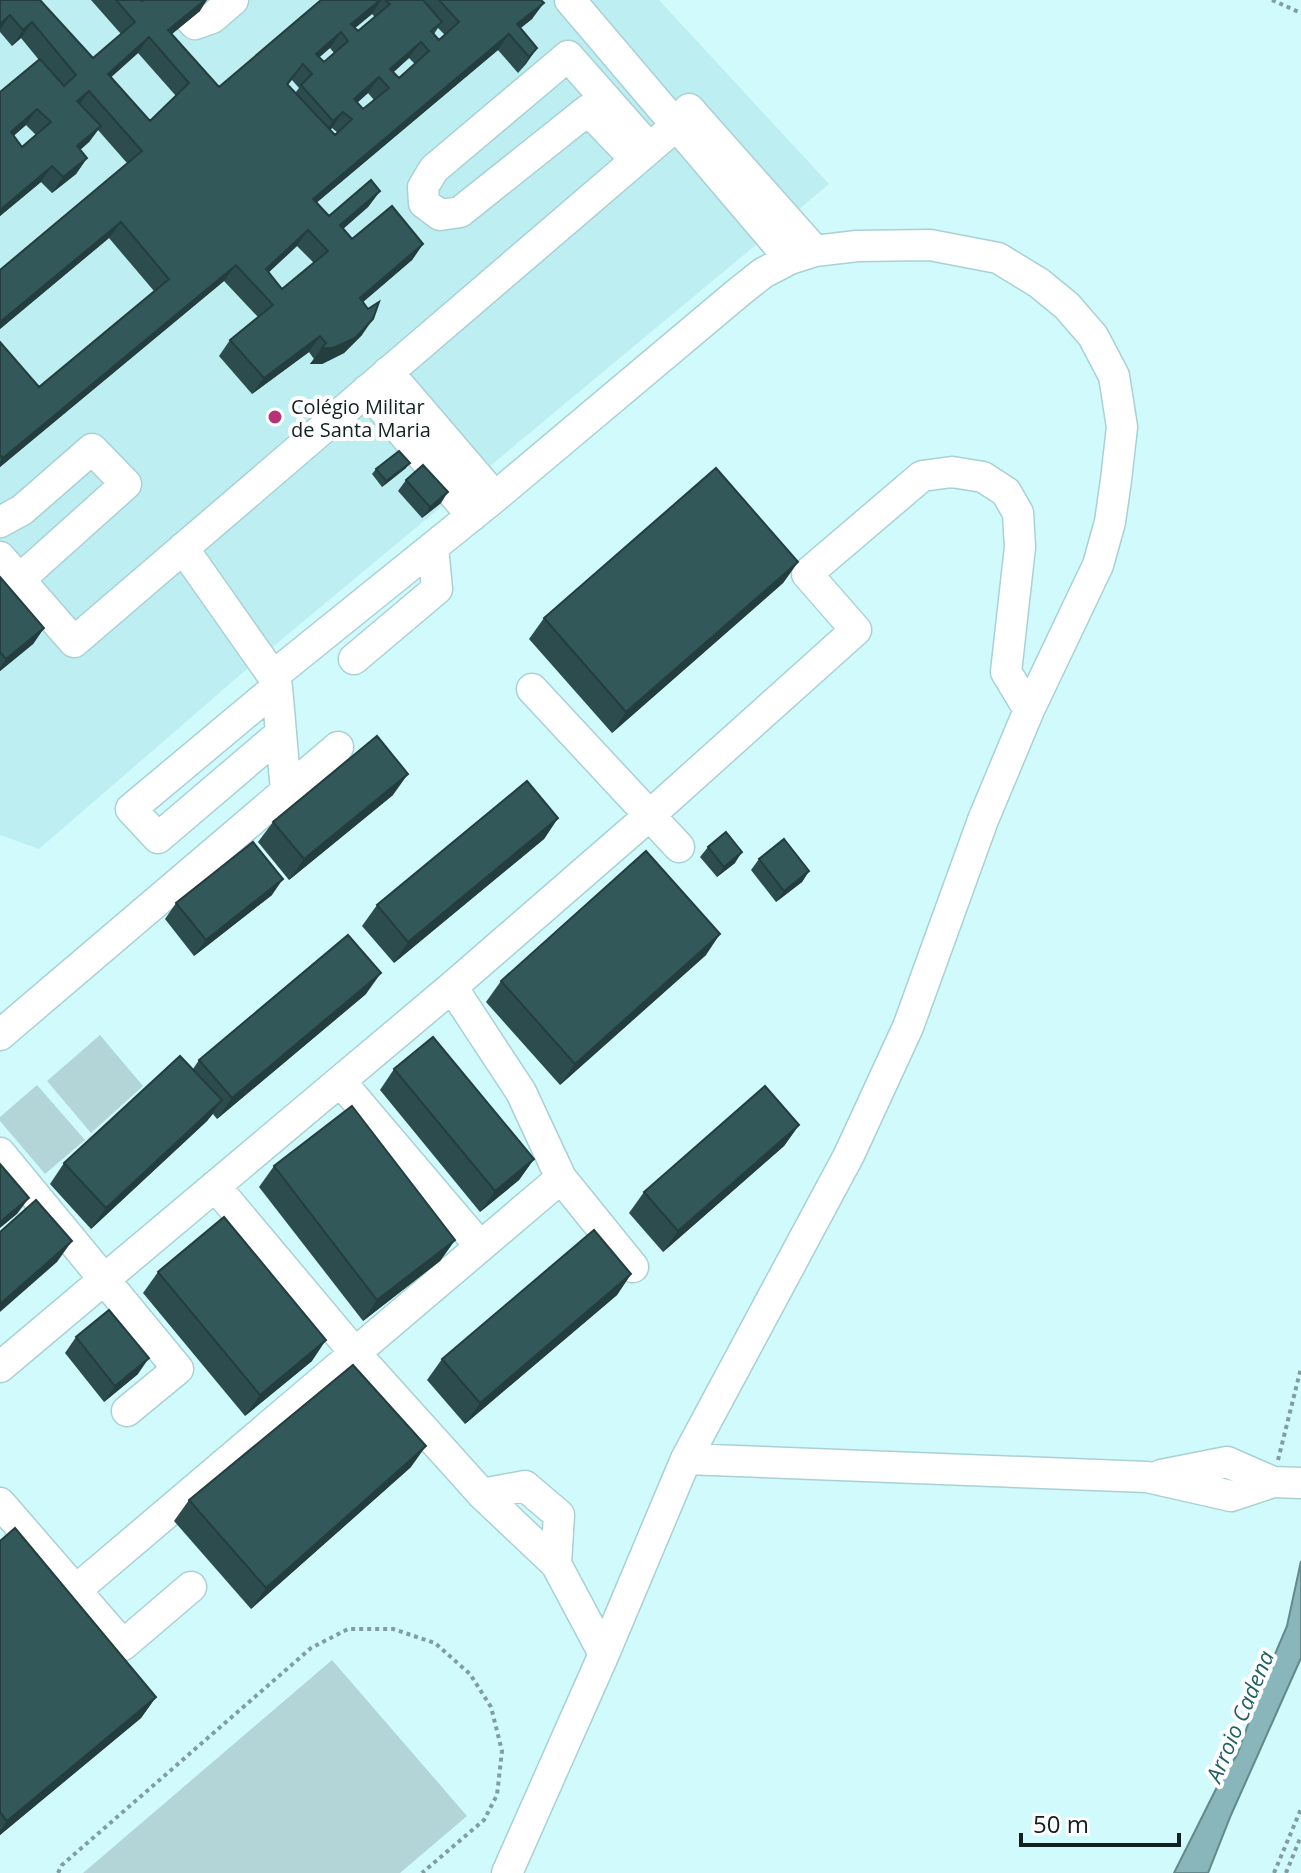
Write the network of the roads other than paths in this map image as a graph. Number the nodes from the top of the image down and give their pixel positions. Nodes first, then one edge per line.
1 (172, 0) edge
2 (233, 0) edge
3 (570, 0) edge
4 (596, 0) edge
5 (684, 119) junction
6 (642, 154) junction
7 (802, 255) junction
8 (378, 381) junction
9 (483, 507) junction
10 (0, 522) edge
11 (433, 547) junction
12 (183, 548) junction
13 (10, 568) edge
14 (354, 659) dead end
15 (275, 682) junction
16 (532, 689) dead end
17 (1029, 710) junction
18 (280, 734) junction
19 (338, 747) dead end
20 (286, 791) junction
21 (650, 815) junction
22 (679, 847) dead end
23 (452, 987) junction
24 (0, 1035) edge
25 (340, 1081) junction
26 (0, 1153) edge
27 (561, 1178) junction
28 (215, 1186) junction
29 (480, 1246) junction
30 (633, 1267) dead end
31 (104, 1279) junction
32 (355, 1353) junction
33 (0, 1367) edge
34 (127, 1411) dead end
35 (686, 1459) junction
36 (1290, 1483) edge
37 (2, 1510) edge
38 (191, 1587) dead end
39 (76, 1590) junction
40 (604, 1654) junction
41 (507, 1873) edge

1 - 2 lane
3 - 5 lane
4 - 5 lane
5 - 6 lane
5 - 7 lane
6 - 6 lane
6 - 8 lane
7 - 9 lane
7 - 17 lane
8 - 9 lane
8 - 12 lane
9 - 11 lane
10 - 13 lane
11 - 14 lane
11 - 15 lane
12 - 13 lane
12 - 15 lane
15 - 18 lane
15 - 18 lane
16 - 21 lane
17 - 21 lane
17 - 35 lane
18 - 20 lane
19 - 20 lane
20 - 24 lane
21 - 22 lane
21 - 23 lane
23 - 25 lane
23 - 27 lane
25 - 28 lane
25 - 29 lane
26 - 31 lane
27 - 29 lane
27 - 30 lane
28 - 31 lane
28 - 32 lane
29 - 32 lane
31 - 33 lane
31 - 34 lane
32 - 39 lane
32 - 40 lane
35 - 36 lane
35 - 40 lane
37 - 39 lane
38 - 39 lane
40 - 41 lane

